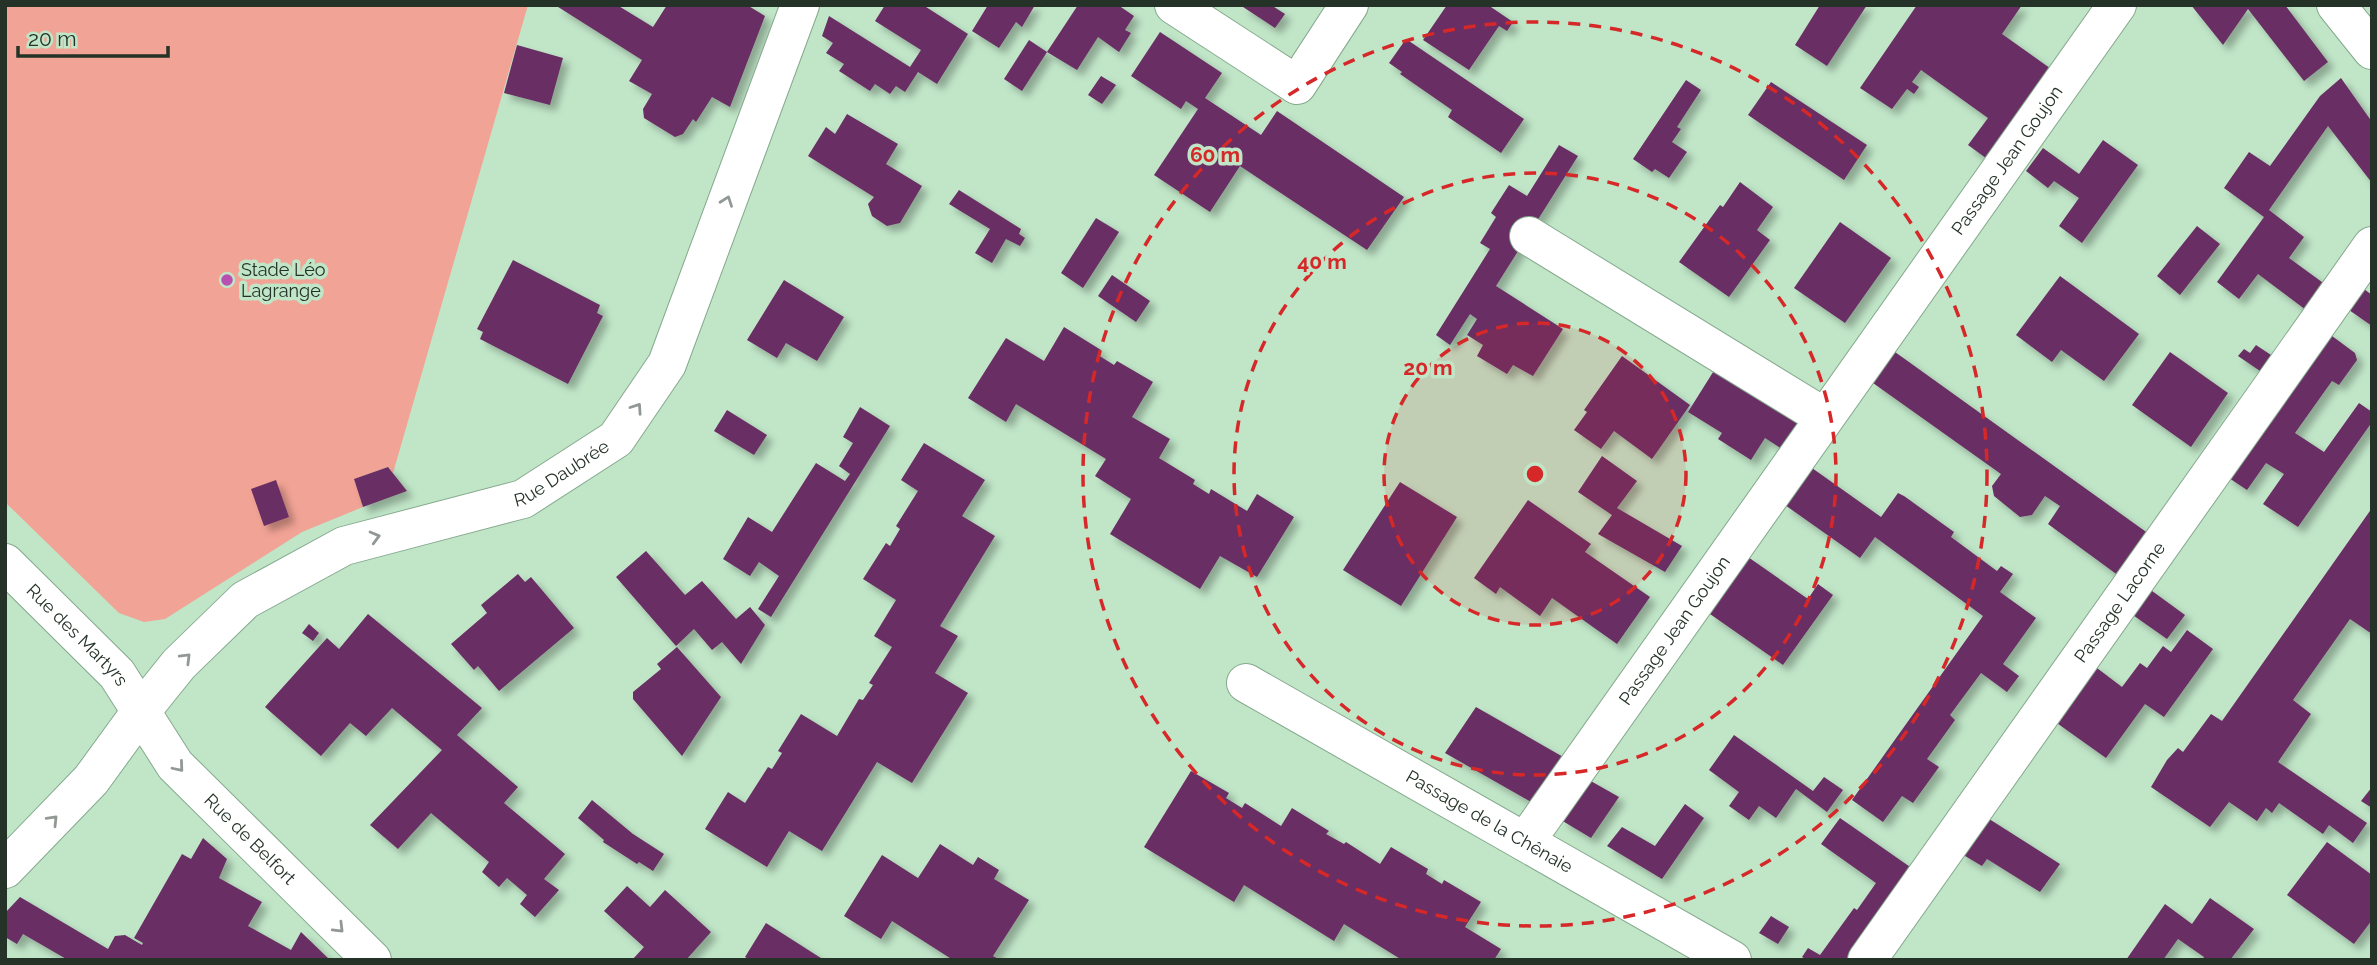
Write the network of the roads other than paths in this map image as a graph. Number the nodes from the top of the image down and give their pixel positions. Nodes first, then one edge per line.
1 (800, 5) edge
2 (1174, 5) edge
3 (1349, 5) edge
4 (2117, 5) edge
5 (1529, 236) dead end
6 (2372, 246) edge
7 (1824, 418) junction
8 (5, 563) edge
9 (1246, 683) dead end
10 (142, 710) junction
11 (1525, 842) junction
12 (5, 869) edge
13 (372, 960) edge
14 (1732, 960) edge
15 (1867, 960) edge

10 -> 1 street, Rue Daubrée
2 - 3 street
4 - 7 street, Passage Jean Goujon
5 - 7 street
6 - 15 street, Passage Lacorne
7 - 11 street, Passage Jean Goujon
8 - 10 street, Rue des Martyrs
9 - 11 street, Passage de la Chênaie
12 -> 10 street, Rue Daubrée
10 -> 13 street, Rue de Belfort
11 - 14 street, Passage de la Chênaie

